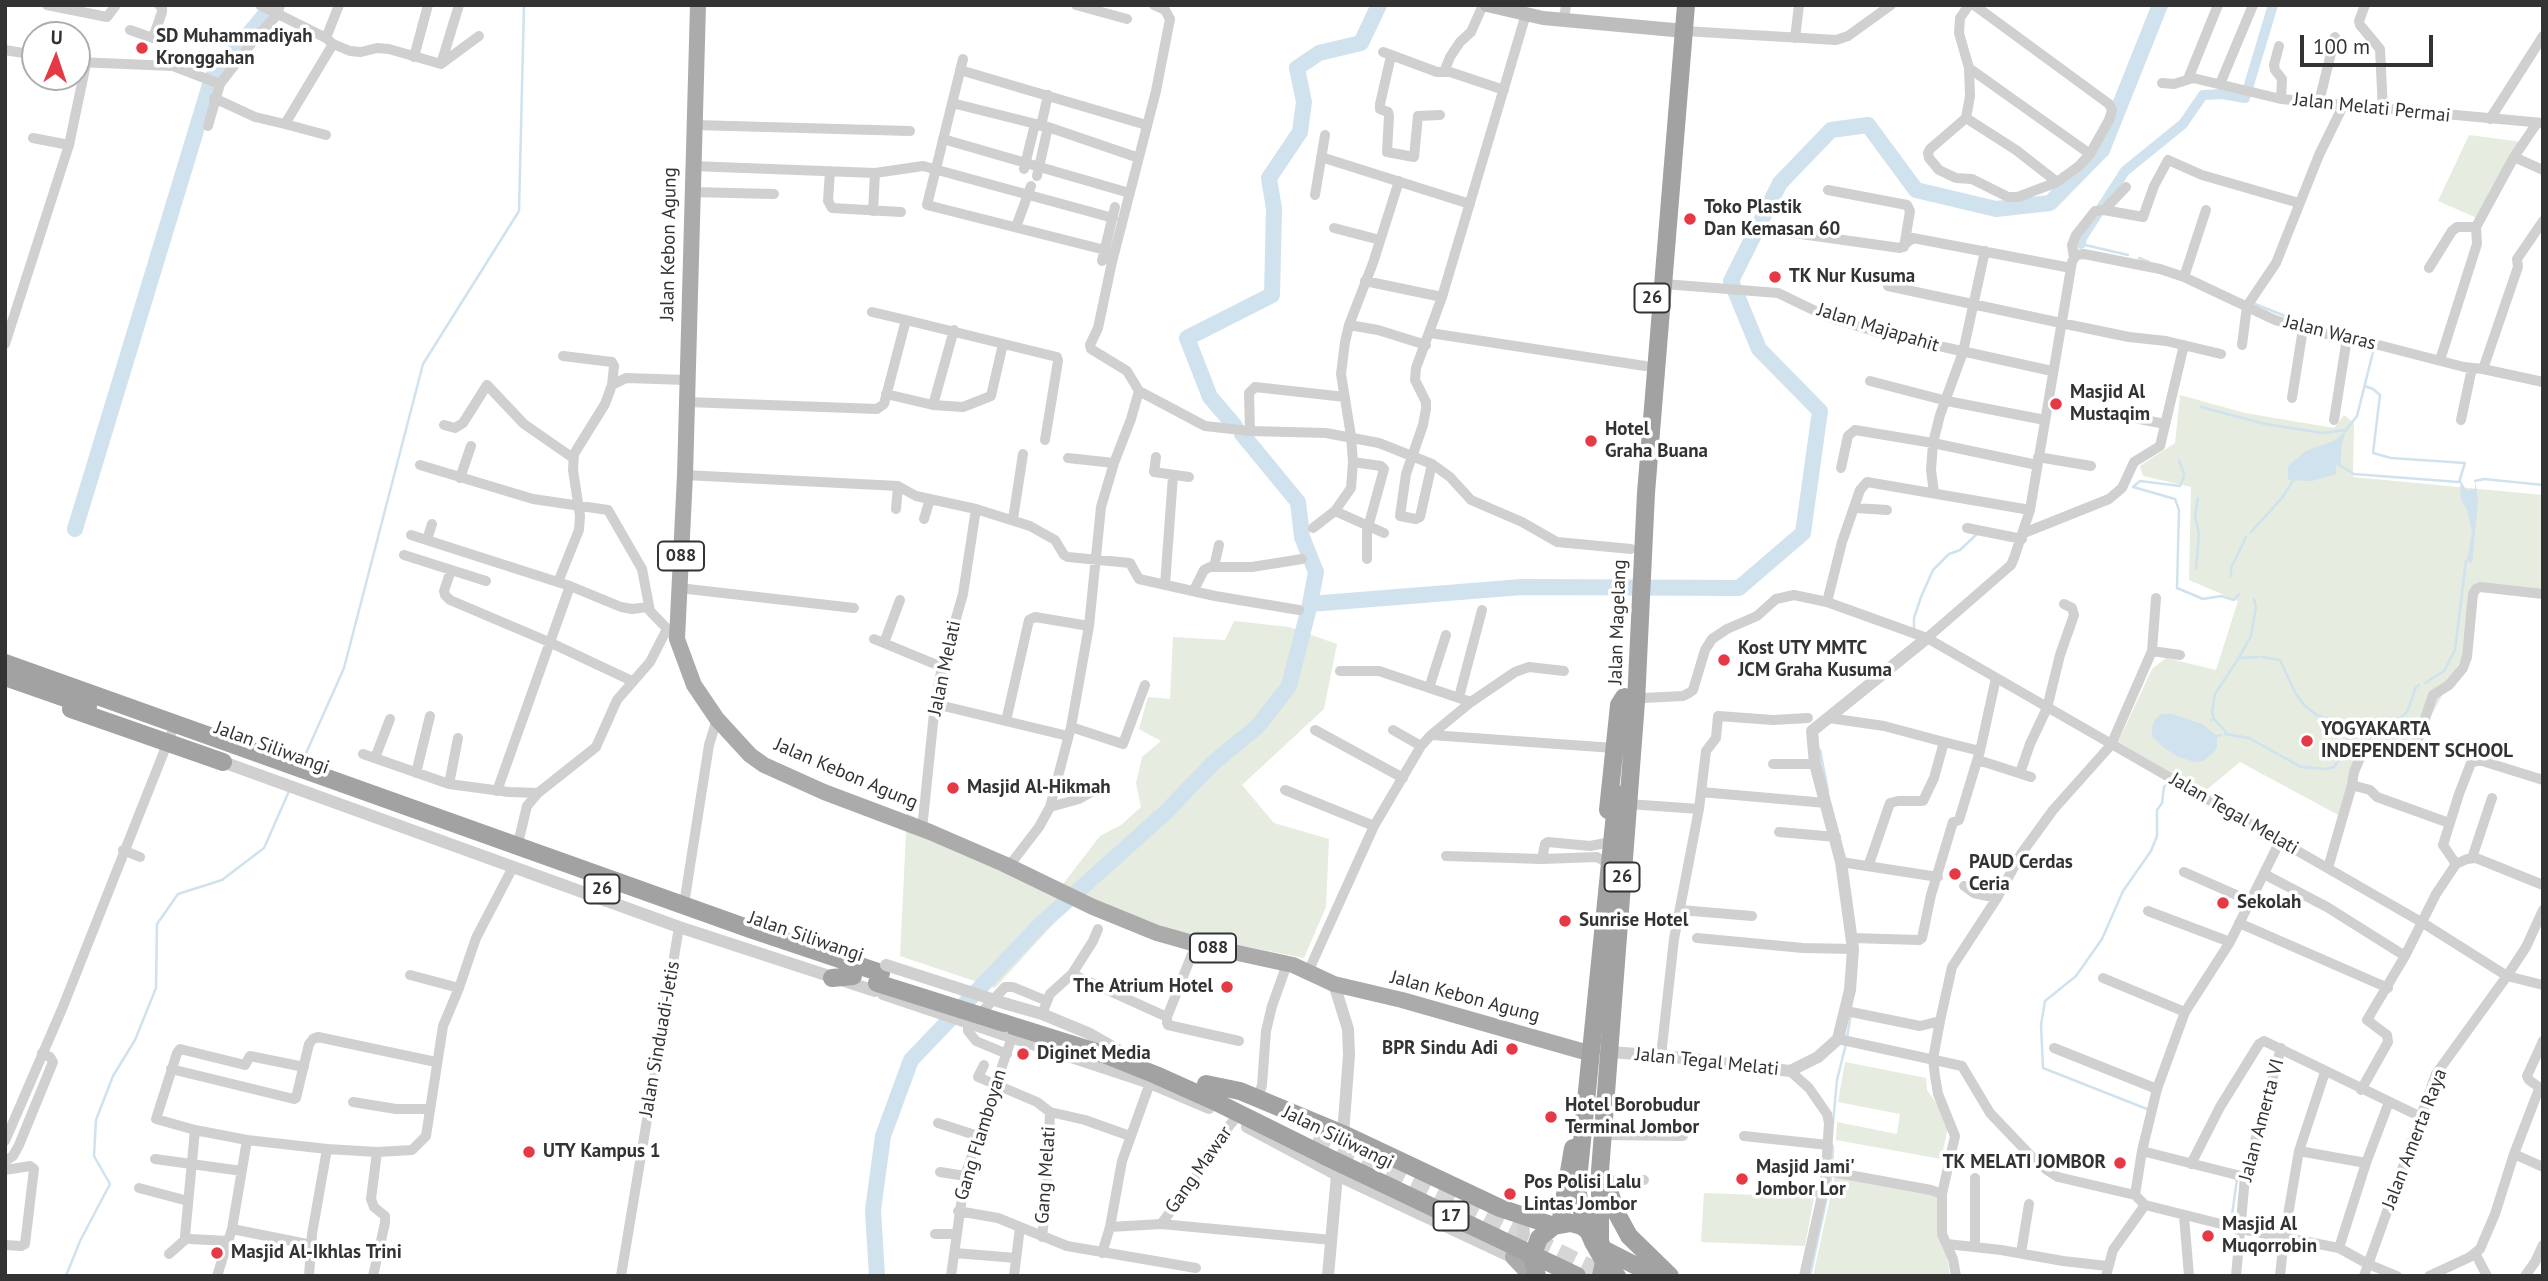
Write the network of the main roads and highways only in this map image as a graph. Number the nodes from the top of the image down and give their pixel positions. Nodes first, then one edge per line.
1 (698, 5) edge
2 (1485, 5) edge
3 (1676, 5) edge
4 (1686, 5) edge
5 (1544, 12) edge
6 (1565, 13) edge
7 (1679, 31) junction
8 (1634, 561) junction
9 (5, 655) edge
10 (5, 663) edge
11 (5, 677) edge
12 (5, 685) edge
13 (1630, 699) junction
14 (169, 739) junction
15 (228, 749) junction
16 (330, 785) junction
17 (1623, 799) junction
18 (880, 978) junction
19 (1006, 1022) junction
20 (1585, 1052) junction
21 (1153, 1079) joint
22 (1206, 1084) junction
23 (1316, 1133) tunnel mouth
24 (1570, 1170) junction
25 (1602, 1178) junction
26 (1566, 1194) junction
27 (1500, 1208) junction
28 (1557, 1225) junction
29 (1602, 1245) junction
30 (1510, 1255) road end
31 (1534, 1274) edge
32 (1649, 1275) edge
33 (1577, 1276) edge
34 (1601, 1276) edge
35 (1617, 1276) edge
36 (1670, 1276) edge

1 - 20 main road, Jalan Kebon Agung / 088
2 - 5 main road
3 - 7 highway, Jalan Magelang / 26
4 - 7 highway, Jalan Magelang / 26
5 - 6 main road
6 - 7 main road
7 - 8 highway, Jalan Magelang / 26
7 - 8 highway, Jalan Magelang / 26
8 - 13 highway, Jalan Magelang / 26
9 - 15 highway
10 - 15 highway, Jalan Siliwangi / 26
11 - 14 highway, Jalan Siliwangi / 26
12 - 14 highway
13 - 17 highway
13 - 20 highway, Jalan Magelang / 26
14 - 15 highway, Jalan Siliwangi / 26
15 - 16 highway, Jalan Siliwangi / 26
16 - 18 highway, Jalan Siliwangi / 26
16 - 18 highway, Jalan Siliwangi / 26
17 - 25 highway, 26
17 - 35 highway, bridge
18 - 19 highway, Jalan Siliwangi / 26, bridge
19 - 21 highway, Jalan Siliwangi / 26
19 - 22 highway, Jalan Siliwangi / 26
20 - 24 highway, Jalan Magelang / 26
21 - 33 highway, Jalan Siliwangi / 17, bridge
22 - 23 highway, Jalan Siliwangi
22 - 27 highway, 26
24 - 25 highway
24 - 26 highway, Jalan Magelang / 26
25 - 29 highway, 26
25 - 36 highway
26 - 27 highway
26 - 28 highway, Jalan Magelang / 26
27 - 28 highway, 26
28 - 29 highway, 26
28 - 31 highway, 26
29 - 32 highway
29 - 34 highway, 26
30 - 31 main road

